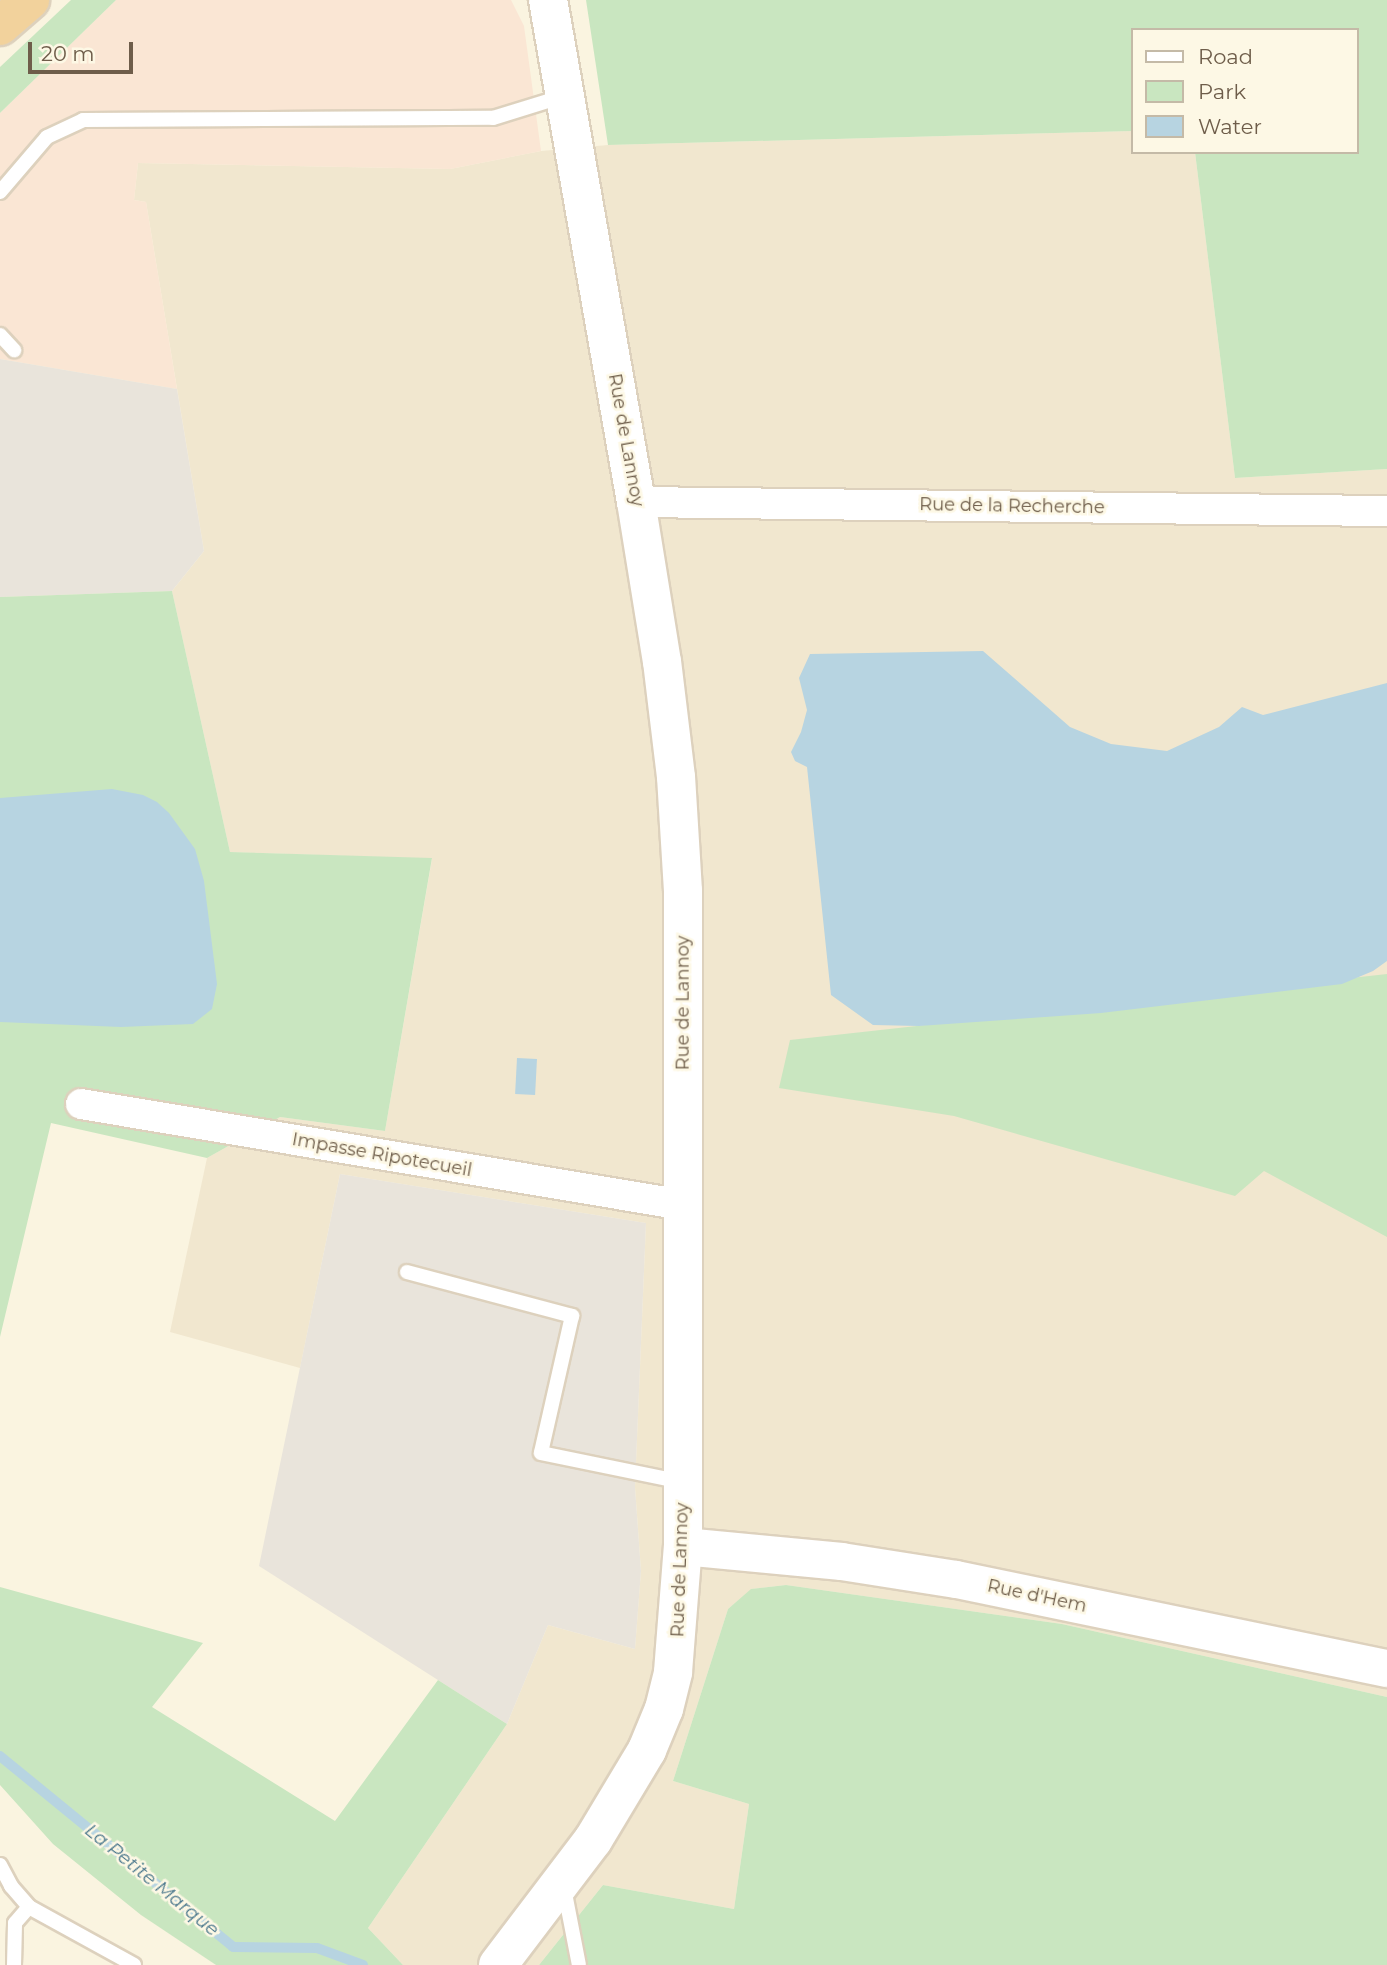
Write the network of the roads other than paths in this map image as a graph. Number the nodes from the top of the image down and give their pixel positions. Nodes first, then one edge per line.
1 (30, 0) edge
2 (548, 0) edge
3 (0, 26) edge
4 (566, 95) junction
5 (0, 192) edge
6 (0, 335) edge
7 (14, 349) dead end
8 (636, 502) junction
9 (1387, 511) edge
10 (81, 1104) dead end
11 (683, 1205) junction
12 (407, 1272) dead end
13 (683, 1482) junction
14 (683, 1546) junction
15 (1387, 1668) edge
16 (0, 1865) edge
17 (563, 1880) junction
18 (29, 1907) junction
19 (14, 1965) edge
20 (134, 1965) edge
21 (498, 1965) edge
22 (579, 1965) edge

1 - 3 highway
2 - 4 main road, Rue de Lannoy
4 - 5 lane
4 - 8 main road, Rue de Lannoy
6 - 7 lane
8 - 9 street, Rue de la Recherche
8 - 11 main road, Rue de Lannoy
10 - 11 street, Impasse Ripotecueil
11 - 13 main road, Rue de Lannoy
12 - 13 lane
13 - 14 main road, Rue de Lannoy
14 - 15 street, Rue d'Hem
14 - 17 main road, Rue de Lannoy
16 - 18 lane
17 - 21 main road, Rue de Lannoy
17 - 22 lane
18 - 19 lane
18 - 20 lane

